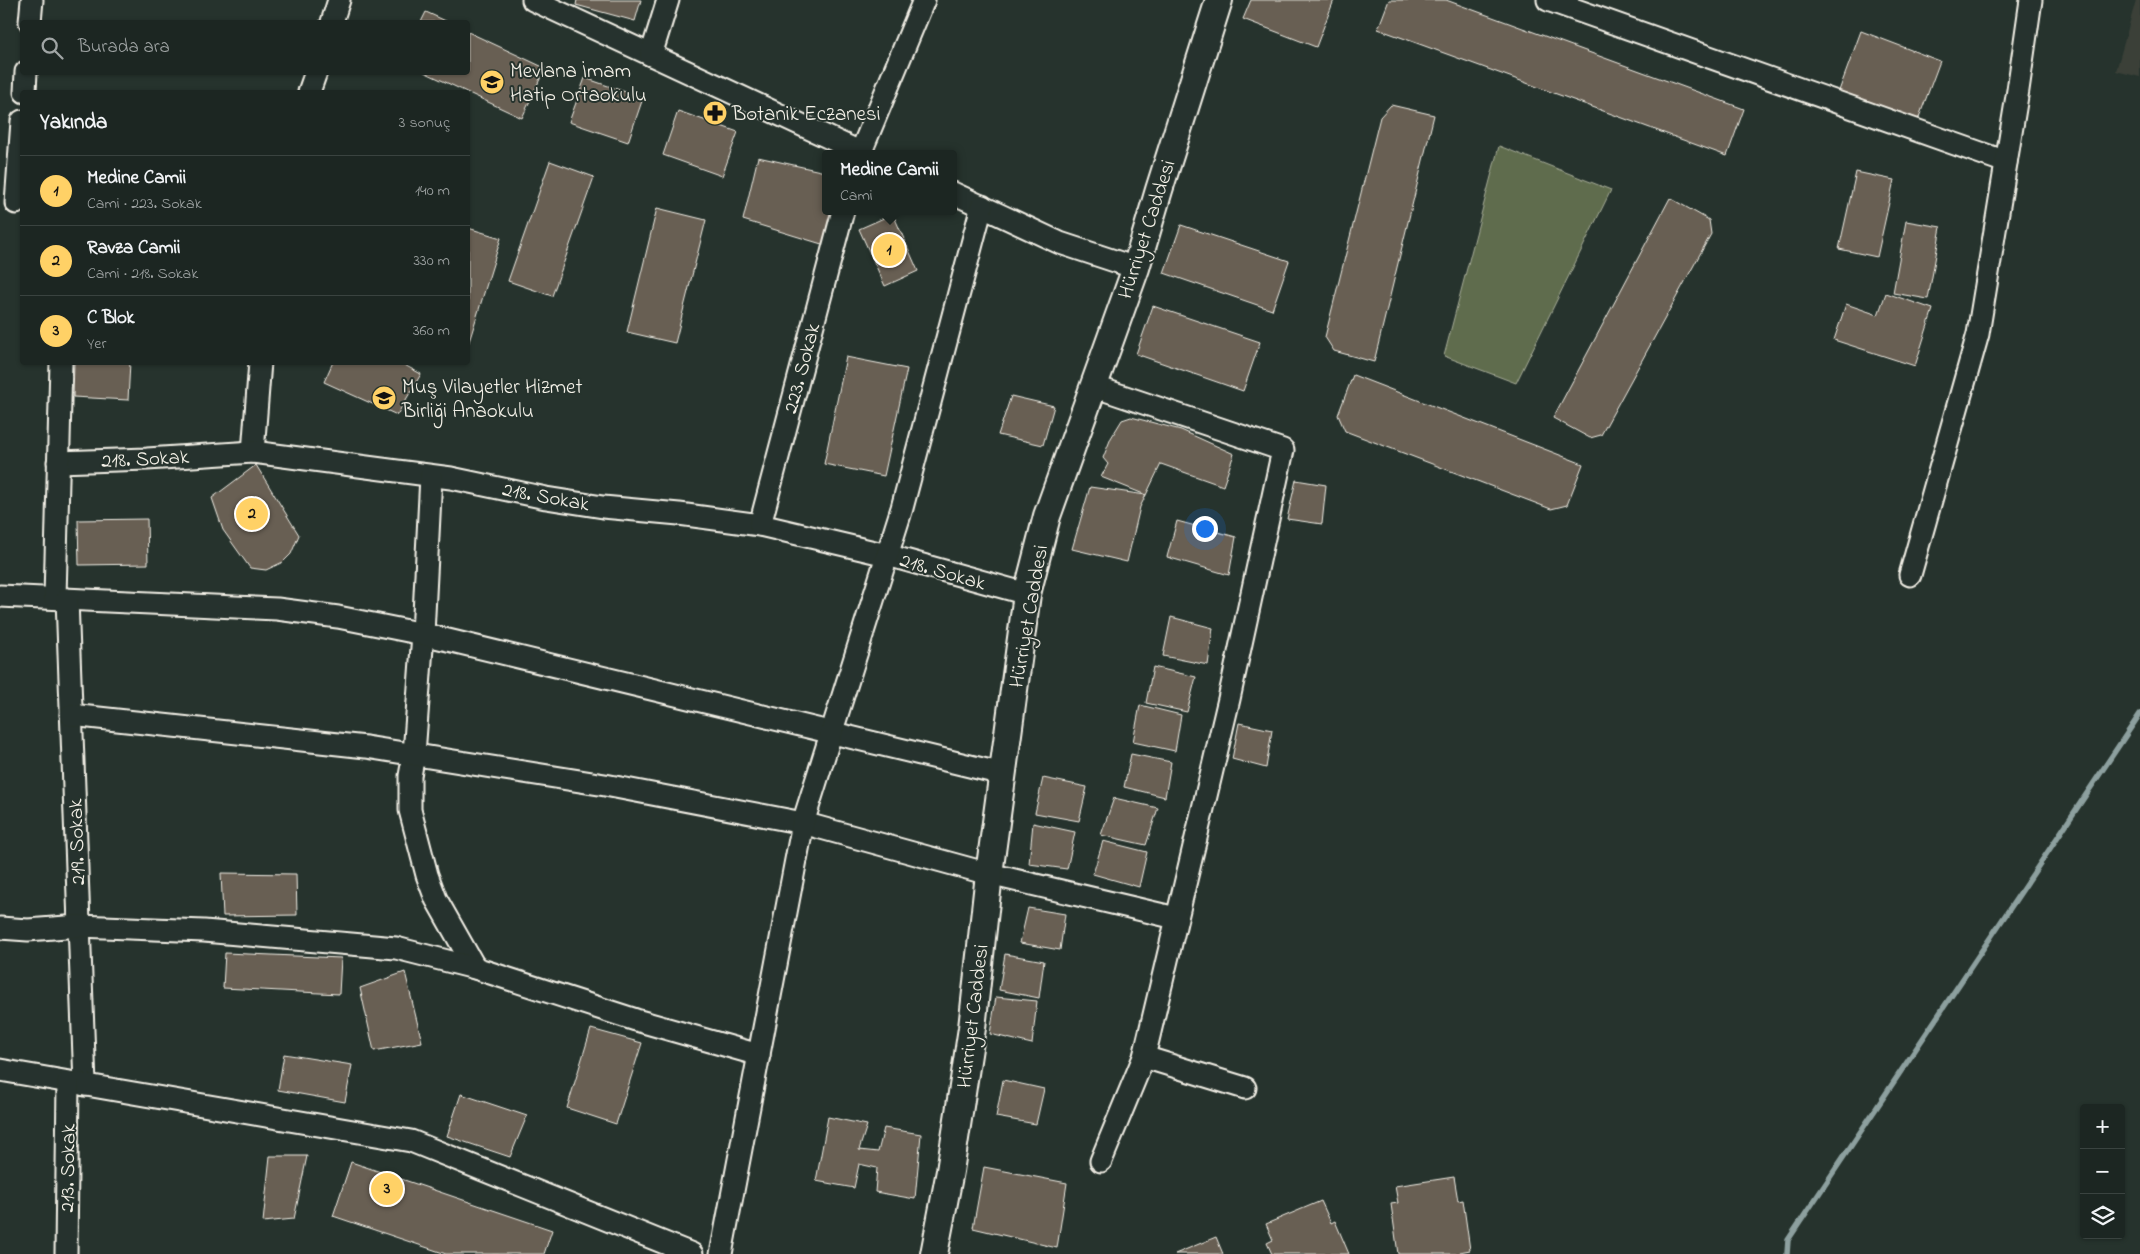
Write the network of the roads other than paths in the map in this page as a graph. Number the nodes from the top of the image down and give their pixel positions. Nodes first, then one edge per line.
1 (32, 0) edge
2 (339, 0) edge
3 (533, 0) edge
4 (668, 0) edge
5 (924, 0) edge
6 (1219, 0) edge
7 (1548, 0) edge
8 (2031, 0) edge
9 (30, 20) edge
10 (333, 20) edge
11 (651, 55) junction
12 (26, 75) edge
13 (315, 75) edge
14 (25, 90) edge
15 (310, 90) edge
16 (20, 139) edge
17 (855, 150) edge
18 (862, 150) edge
19 (2006, 162) junction
20 (957, 195) edge
21 (13, 202) edge
22 (982, 206) junction
23 (842, 215) edge
24 (1136, 268) junction
25 (61, 365) edge
26 (260, 365) edge
27 (1093, 386) junction
28 (253, 452) junction
29 (58, 462) junction
30 (430, 476) junction
31 (760, 526) junction
32 (887, 555) junction
33 (1910, 575) dead end
34 (1027, 594) junction
35 (0, 596) edge
36 (61, 598) junction
37 (423, 634) junction
38 (71, 715) junction
39 (831, 731) junction
40 (414, 754) junction
41 (1003, 774) junction
42 (803, 823) junction
43 (989, 874) junction
44 (1176, 918) junction
45 (79, 926) junction
46 (0, 928) edge
47 (475, 968) junction
48 (759, 1055) junction
49 (1144, 1057) junction
50 (0, 1070) edge
51 (77, 1084) junction
52 (1245, 1088) dead end
53 (1101, 1161) dead end
54 (66, 1254) edge
55 (692, 1254) edge
56 (721, 1254) edge
57 (934, 1254) edge

1 - 9 street
2 - 10 street
3 - 11 street
4 - 11 street
5 - 18 street
6 - 24 street, Hürriyet Caddesi
7 - 19 street
8 - 19 street
11 - 17 street
12 - 14 street
13 - 15 street
16 - 21 street
19 - 33 street
20 - 22 street
22 - 24 street
22 - 32 street
23 - 31 street, 223. Sokak
24 - 27 street, Hürriyet Caddesi
25 - 29 street, 219. Sokak
26 - 28 street
27 - 34 street, Hürriyet Caddesi
27 - 44 street
28 - 29 street, 218. Sokak
28 - 30 street, 218. Sokak
29 - 36 street, 219. Sokak
30 - 31 street, 218. Sokak
30 - 37 street
31 - 32 street, 218. Sokak
32 - 34 street, 218. Sokak
32 - 39 street
34 - 41 street, Hürriyet Caddesi
35 - 36 street
36 - 37 street
36 - 38 street, 219. Sokak
37 - 39 street
37 - 40 street
38 - 40 street
38 - 45 street, 219. Sokak
39 - 41 street
39 - 42 street
40 - 42 street
40 - 47 street
41 - 43 street, Hürriyet Caddesi
42 - 43 street
42 - 48 street
43 - 44 street
43 - 57 street, Hürriyet Caddesi
44 - 49 street
45 - 46 street
45 - 47 street
45 - 51 street, 219. Sokak
47 - 48 street
48 - 56 street
49 - 52 street
49 - 53 street
50 - 51 street
51 - 54 street, 213. Sokak
51 - 55 street

